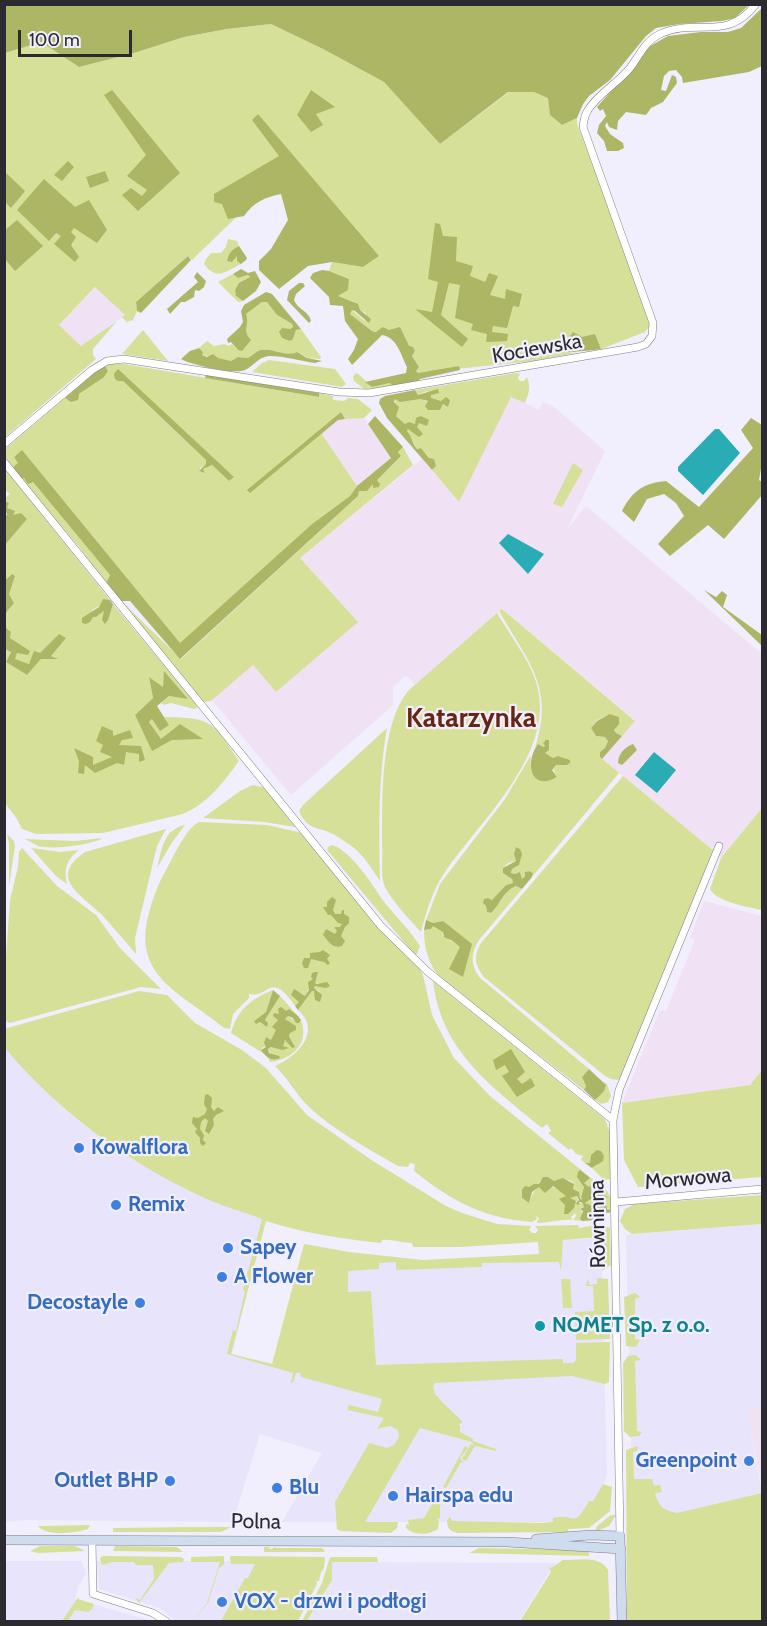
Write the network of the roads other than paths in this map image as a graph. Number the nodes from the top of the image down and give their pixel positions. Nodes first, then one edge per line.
1 (756, 4) edge
2 (4, 444) edge
3 (4, 462) edge
4 (719, 846) dead end
5 (613, 1120) junction
6 (762, 1189) edge
7 (616, 1202) junction
8 (620, 1536) junction
9 (4, 1540) edge
10 (92, 1540) junction
11 (507, 1542) junction
12 (621, 1549) junction
13 (167, 1622) edge
14 (622, 1622) edge

1 - 2 street, Kociewska
3 - 5 street
4 - 5 street, Równinna
5 - 7 street, Równinna
6 - 7 street, Morwowa
7 - 8 street, Równinna
8 - 11 street, Polna
8 - 12 street, Równinna
9 - 10 street, Polna
10 - 11 street, Polna
10 - 13 street
11 - 12 street, Polna
12 - 14 street, Równinna

